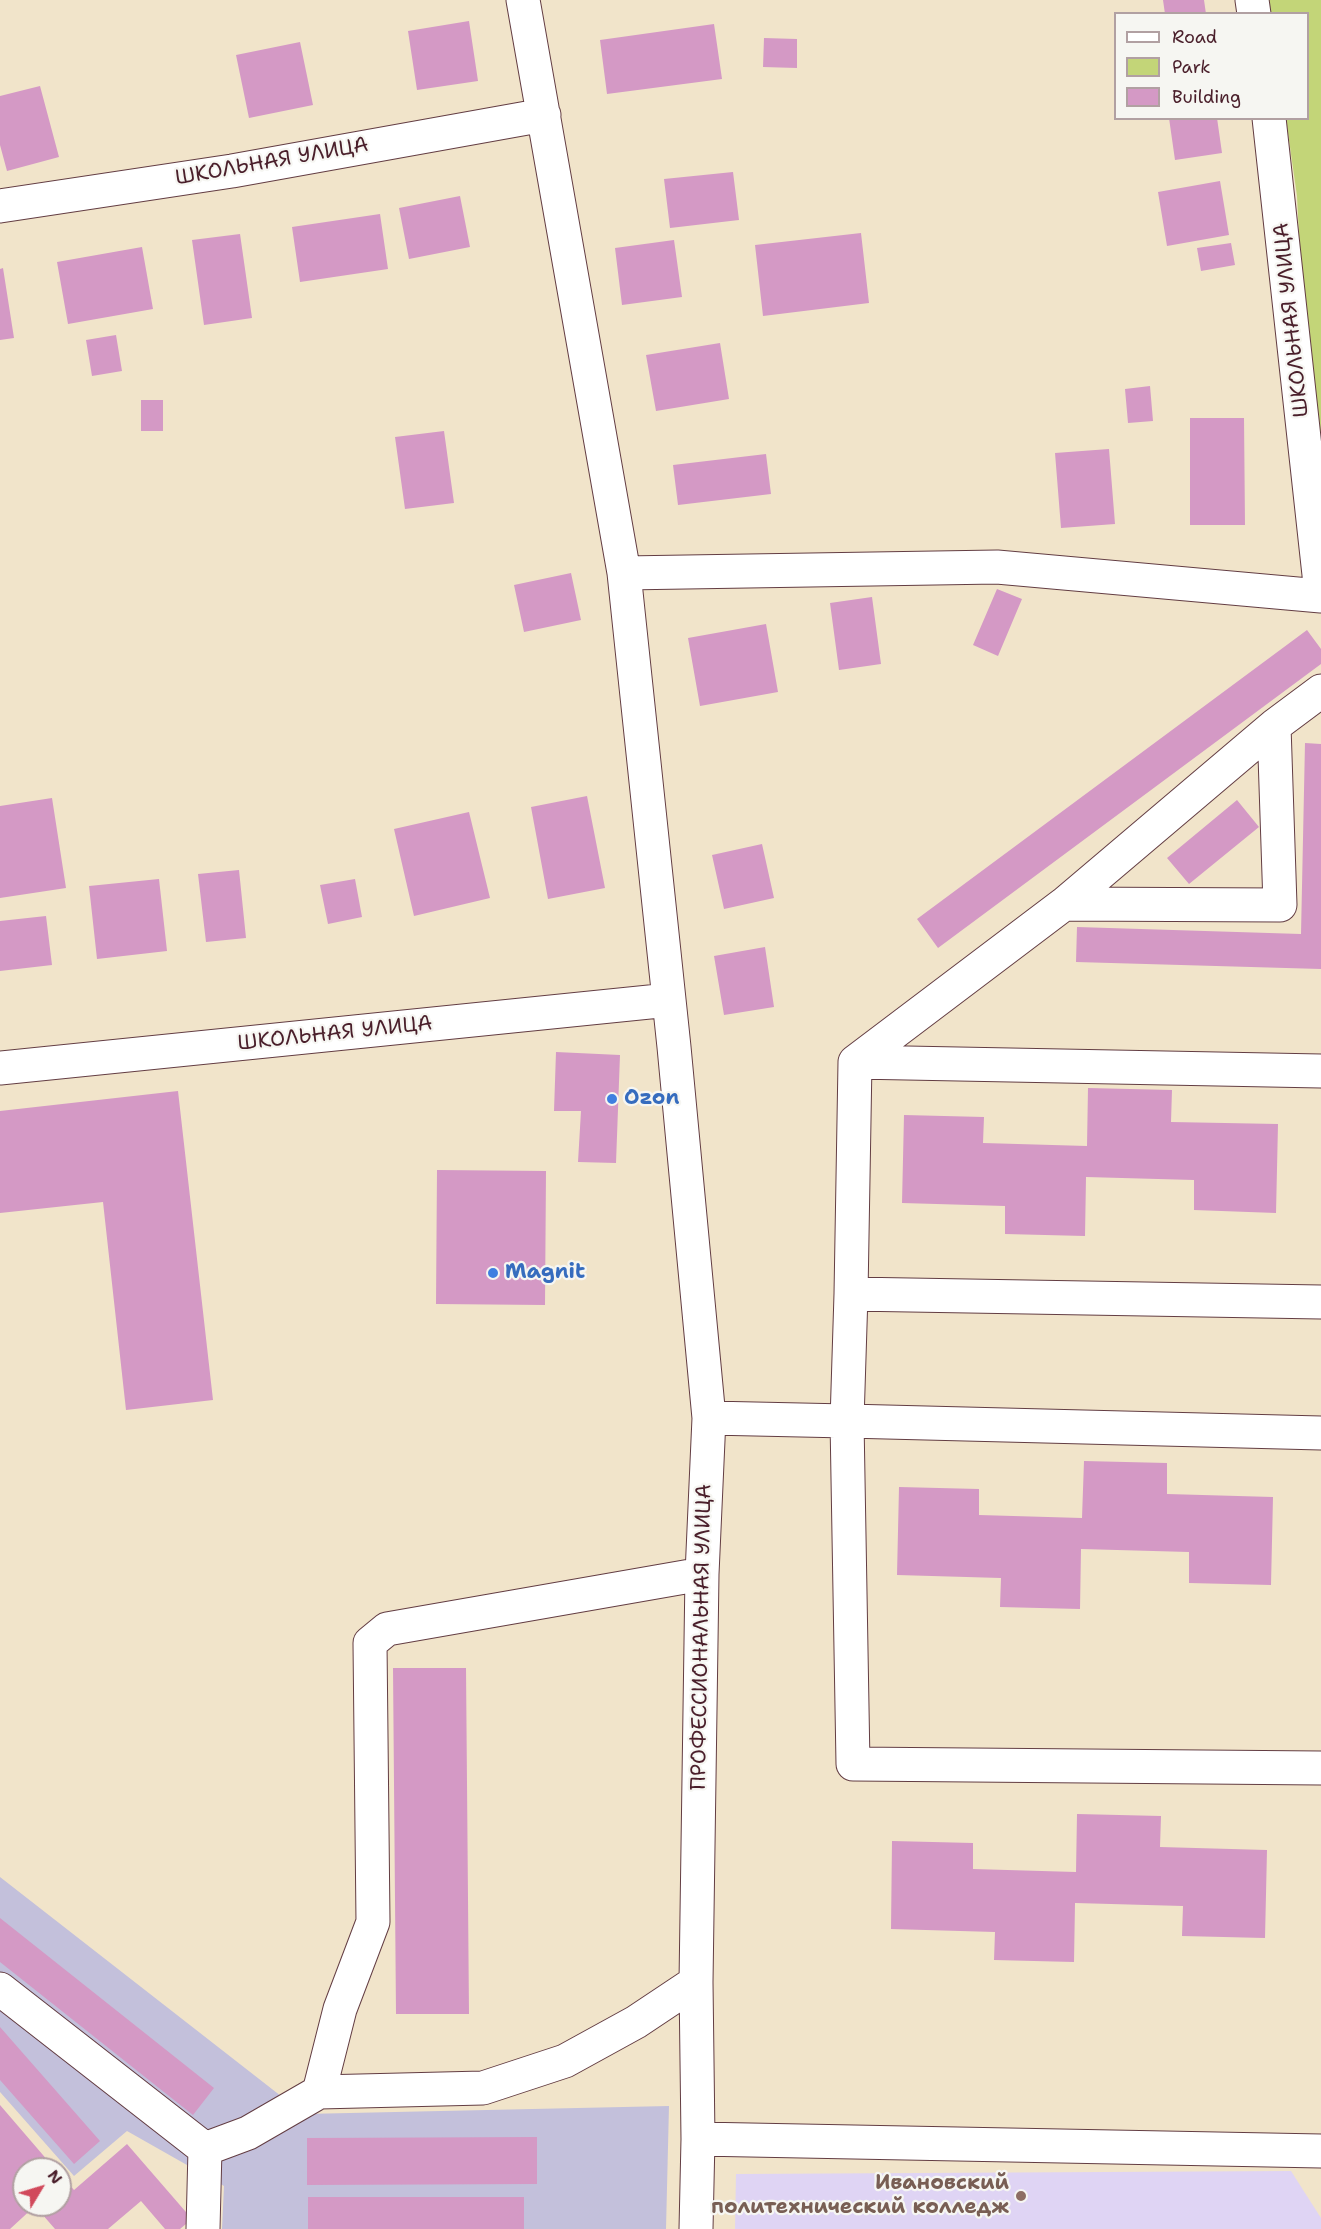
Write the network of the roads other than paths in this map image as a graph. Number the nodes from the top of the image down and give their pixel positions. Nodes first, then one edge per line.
1 (522, 0) edge
2 (544, 115) junction
3 (1269, 120) edge
4 (0, 206) edge
5 (623, 569) junction
6 (1321, 594) edge
7 (1321, 691) edge
8 (1274, 726) junction
9 (1064, 904) junction
10 (669, 1000) junction
11 (855, 1062) junction
12 (0, 1068) edge
13 (1321, 1071) edge
14 (851, 1294) junction
15 (1321, 1302) edge
16 (709, 1418) junction
17 (847, 1421) junction
18 (1321, 1433) edge
19 (702, 1574) junction
20 (1321, 1768) edge
21 (696, 1982) junction
22 (0, 1989) edge
23 (319, 2092) junction
24 (698, 2139) junction
25 (205, 2149) junction
26 (1321, 2151) edge
27 (203, 2229) edge
28 (696, 2229) edge

1 - 2 street
2 - 4 street, ШКОЛЬНАЯ УЛИЦА
2 - 5 street
3 - 6 street, ШКОЛЬНАЯ УЛИЦА
5 - 6 street
5 - 10 street, ПРОФЕССИОНАЛЬНАЯ УЛИЦА
7 - 8 street
8 - 9 street
8 - 9 street
9 - 11 street
10 - 12 street, ШКОЛЬНАЯ УЛИЦА
10 - 16 street, ПРОФЕССИОНАЛЬНАЯ УЛИЦА
11 - 13 street
11 - 14 street
14 - 15 street
14 - 17 street
16 - 17 street
16 - 19 street, ПРОФЕССИОНАЛЬНАЯ УЛИЦА
17 - 18 street
17 - 20 street
19 - 21 street, ПРОФЕССИОНАЛЬНАЯ УЛИЦА
19 - 23 street
21 - 23 street
21 - 24 street, ПРОФЕССИОНАЛЬНАЯ УЛИЦА
22 - 25 street
23 - 25 street
24 - 26 street
24 - 28 street, ПРОФЕССИОНАЛЬНАЯ УЛИЦА
25 - 27 street

